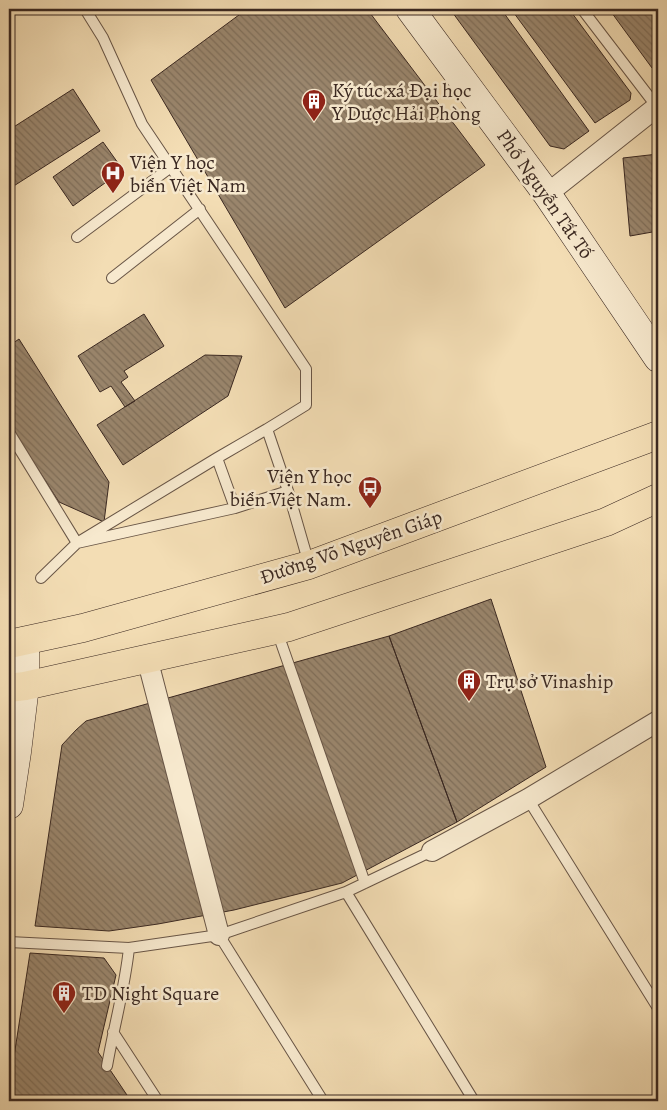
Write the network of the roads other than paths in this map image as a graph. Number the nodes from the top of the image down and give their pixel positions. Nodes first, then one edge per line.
1 (85, 9) edge
2 (410, 9) edge
3 (582, 9) edge
4 (658, 107) edge
5 (171, 166) junction
6 (547, 194) junction
7 (200, 209) junction
8 (77, 237) dead end
9 (112, 278) dead end
10 (658, 358) edge
11 (267, 429) junction
12 (9, 432) edge
13 (658, 435) edge
14 (217, 458) junction
15 (288, 491) junction
16 (658, 498) edge
17 (235, 508) junction
18 (77, 543) junction
19 (309, 565) junction
20 (41, 578) dead end
21 (276, 630) junction
22 (17, 642) edge
23 (147, 658) junction
24 (17, 687) edge
25 (658, 721) edge
26 (528, 799) junction
27 (9, 805) edge
28 (432, 851) joint
29 (365, 882) junction
30 (346, 892) junction
31 (219, 935) junction
32 (9, 942) edge
33 (129, 948) junction
34 (658, 1008) edge
35 (113, 1032) junction
36 (107, 1066) dead end
37 (158, 1101) edge
38 (323, 1101) edge
39 (474, 1101) edge

1 - 5 lane
2 - 6 street, Phố Nguyễn Tất Tố
3 - 4 lane
4 - 6 street
5 - 7 lane
5 - 8 lane
6 - 10 street, Phố Nguyễn Tất Tố
7 - 9 lane
7 - 11 lane
11 - 14 lane
11 - 15 lane
12 - 18 lane
13 - 19 main road, Đường Võ Nguyên Giáp
14 - 17 lane
14 - 18 lane
15 - 17 lane
15 - 19 lane
16 - 21 main road
17 - 18 lane
18 - 20 lane
19 - 22 main road, Đường Võ Nguyên Giáp
21 - 23 main road
21 - 29 lane
22 - 24 street
23 - 24 main road
23 - 31 street
24 - 27 street
25 - 26 street
26 - 28 street
26 - 34 lane
28 - 29 lane
29 - 30 lane
30 - 31 lane
30 - 39 lane
31 - 33 lane
31 - 38 lane
32 - 33 lane
33 - 35 lane
35 - 36 lane
35 - 37 lane

